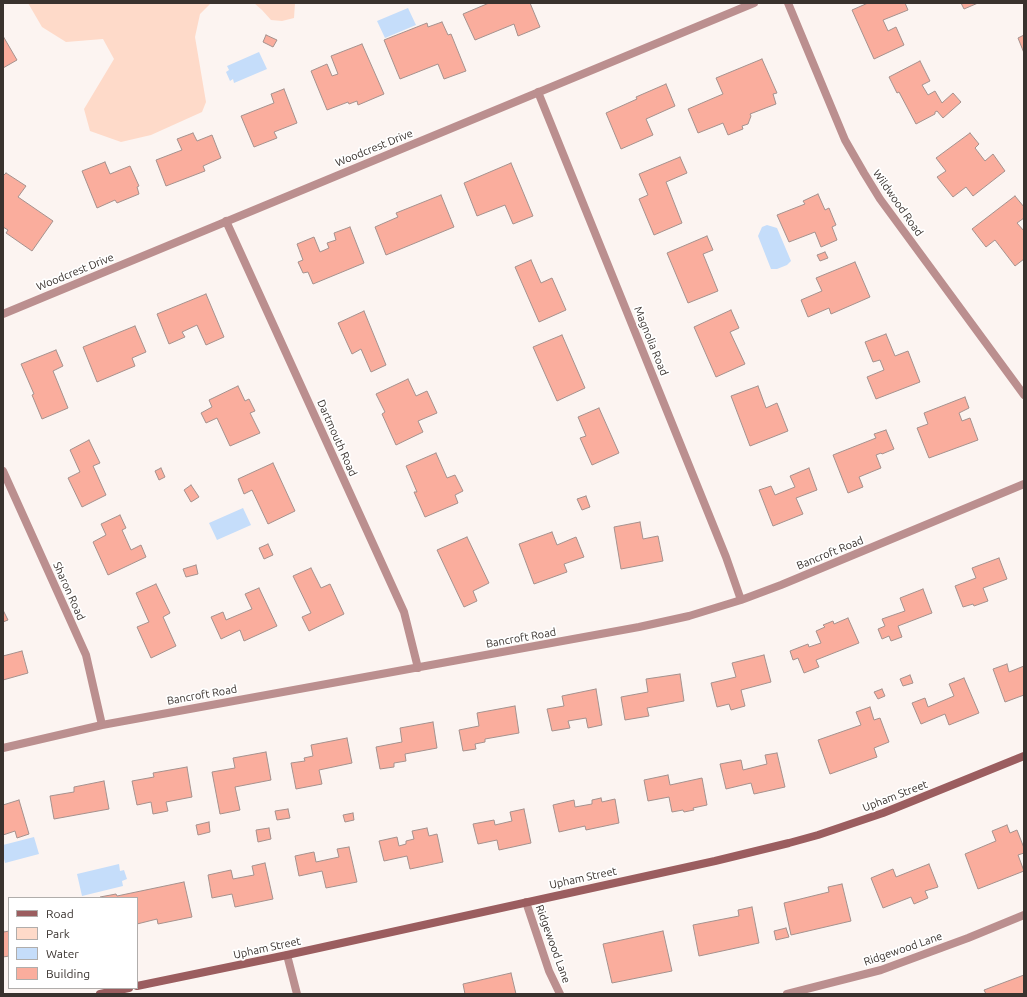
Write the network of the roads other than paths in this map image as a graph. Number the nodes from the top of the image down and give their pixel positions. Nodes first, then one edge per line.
1 (754, 3) edge
2 (788, 3) edge
3 (538, 92) junction
4 (226, 221) junction
5 (3, 314) edge
6 (1024, 395) edge
7 (3, 471) edge
8 (1024, 484) edge
9 (741, 600) junction
10 (418, 668) junction
11 (102, 725) junction
12 (3, 748) edge
13 (1024, 756) edge
14 (526, 902) junction
15 (1024, 915) edge
16 (287, 955) junction
17 (138, 986) edge
18 (124, 989) edge
19 (100, 994) edge
20 (297, 994) edge
21 (560, 994) edge
22 (787, 994) edge

1 - 3 street, Woodcrest Drive
2 - 6 street, Wildwood Road
3 - 4 street, Woodcrest Drive
3 - 9 street, Magnolia Road
4 - 5 street, Woodcrest Drive
4 - 10 street, Dartmouth Road
7 - 11 street, Sharon Road
8 - 9 street, Bancroft Road
9 - 10 street, Bancroft Road
10 - 11 street, Bancroft Road
11 - 12 street, Bancroft Road
13 - 14 main road, Upham Street
14 - 16 main road, Upham Street
14 - 21 street, Ridgewood Lane
15 - 22 street, Ridgewood Lane
16 - 17 main road, Upham Street
16 - 20 street
18 - 19 main road

